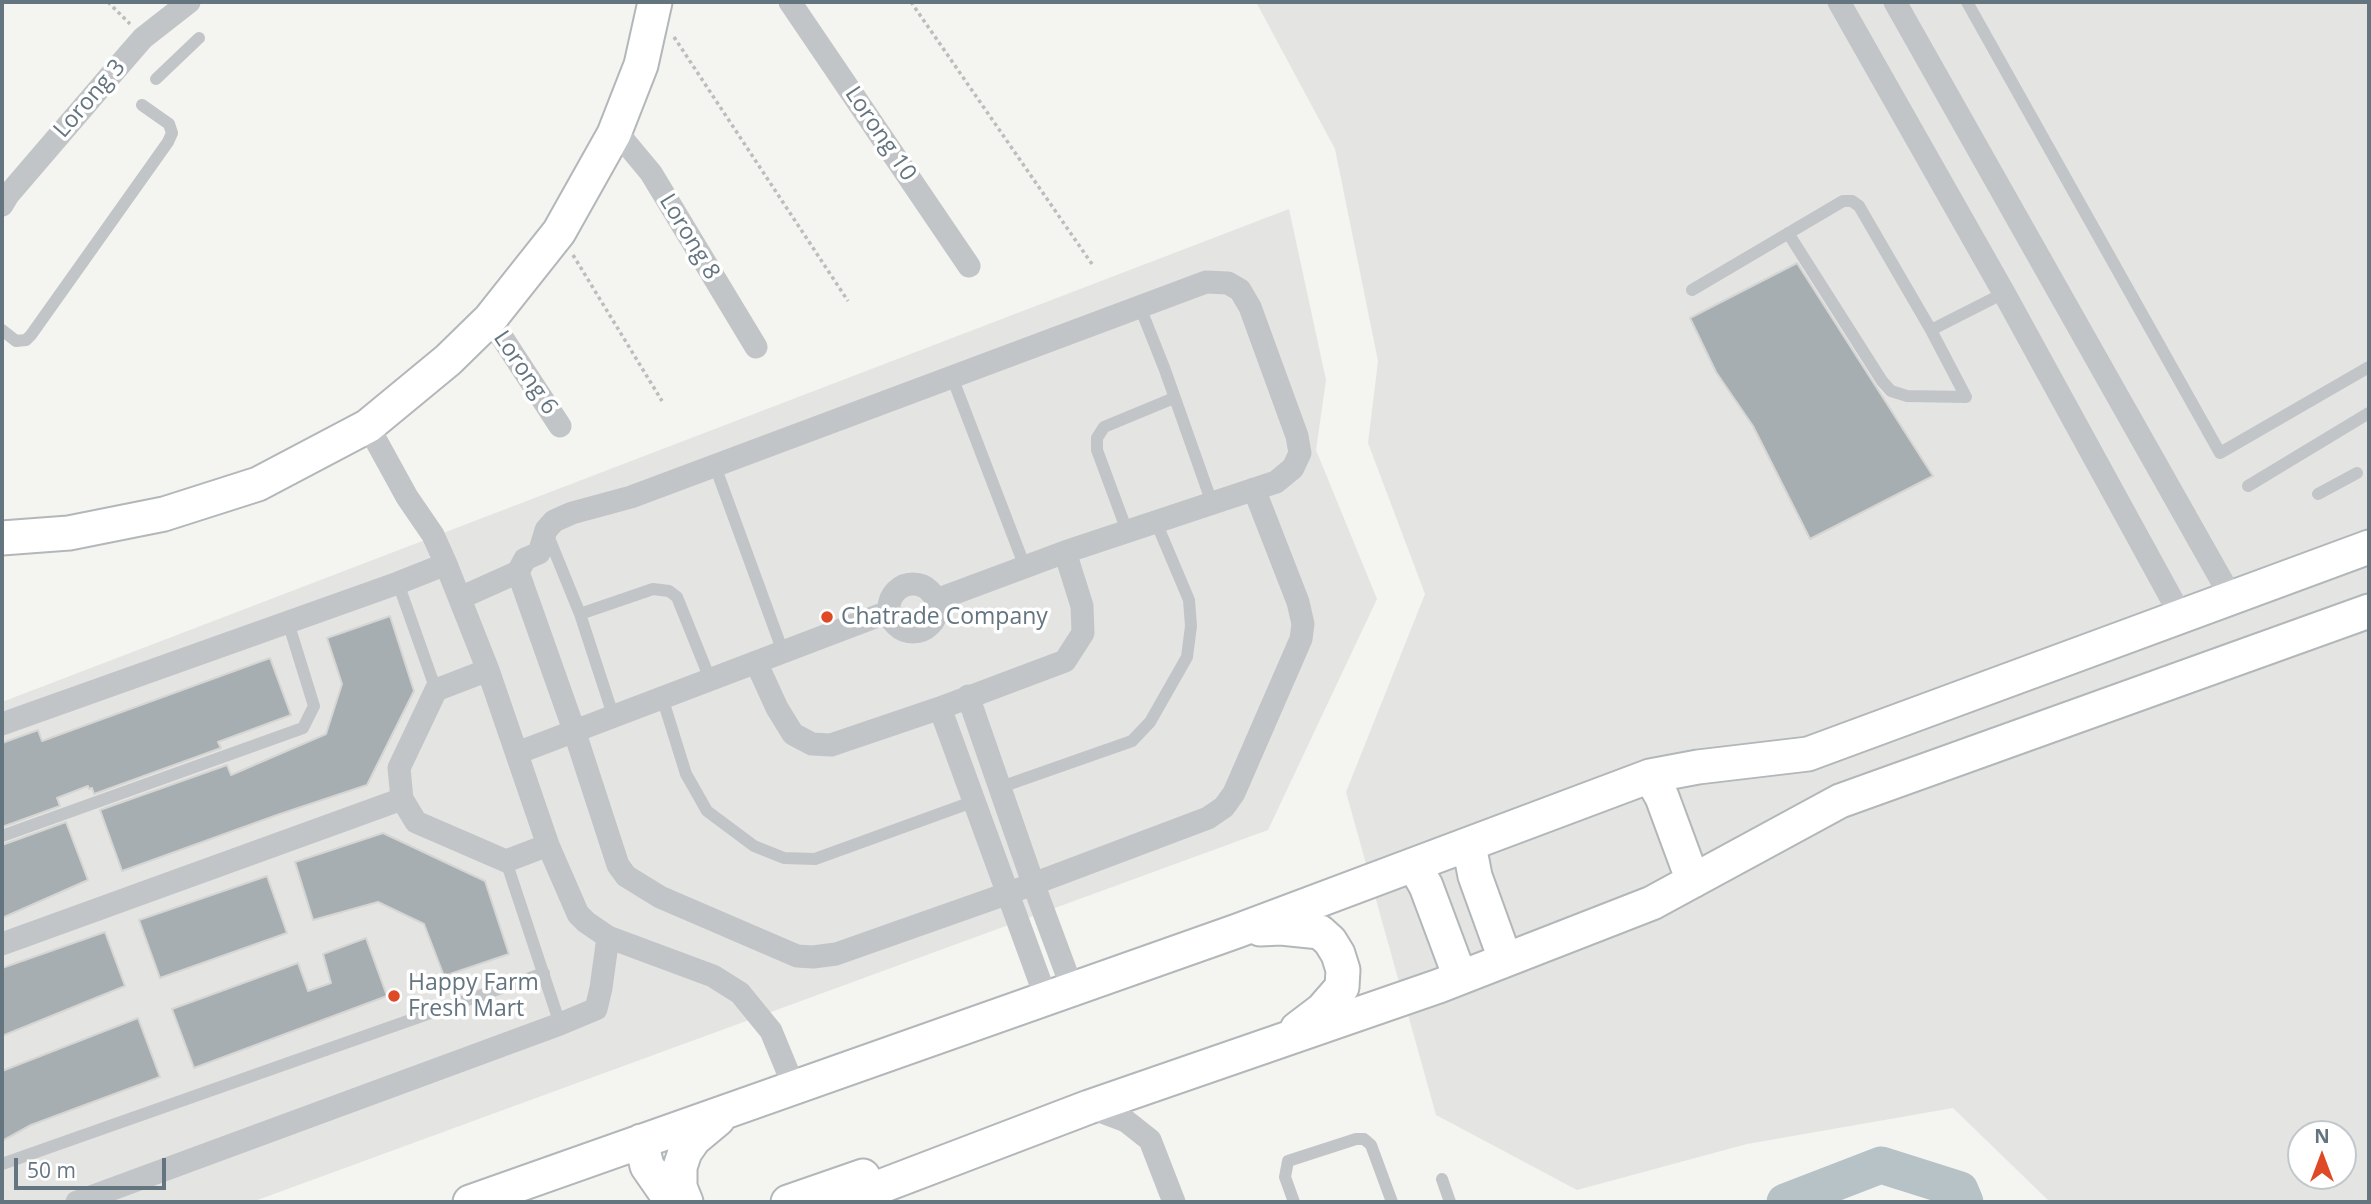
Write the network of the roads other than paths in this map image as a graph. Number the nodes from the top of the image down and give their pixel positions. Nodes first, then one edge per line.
1 (189, 2) edge
2 (790, 2) edge
3 (1839, 2) edge
4 (1895, 2) edge
5 (1967, 2) edge
6 (653, 11) edge
7 (199, 38) dead end
8 (156, 79) dead end
9 (142, 105) dead end
10 (614, 134) junction
11 (2, 205) edge
12 (1788, 233) junction
13 (970, 266) dead end
14 (1692, 290) dead end
15 (2004, 293) junction
16 (1140, 307) junction
17 (490, 319) junction
18 (2, 330) edge
19 (1931, 330) junction
20 (756, 347) dead end
21 (2369, 367) edge
22 (952, 377) junction
23 (1174, 398) junction
24 (2369, 413) edge
25 (368, 426) junction
26 (560, 426) dead end
27 (715, 466) junction
28 (2357, 472) dead end
29 (2248, 486) dead end
30 (1254, 489) junction
31 (2318, 494) dead end
32 (1212, 503) junction
33 (1156, 522) junction
34 (546, 530) junction
35 (1127, 531) junction
36 (2, 538) edge
37 (2369, 547) edge
38 (1065, 552) junction
39 (446, 564) junction
40 (1026, 567) junction
41 (517, 572) junction
42 (398, 583) junction
43 (2231, 597) junction
44 (460, 598) junction
45 (936, 600) junction
46 (2369, 611) edge
47 (888, 612) junction
48 (580, 614) junction
49 (2181, 615) junction
50 (288, 622) junction
51 (783, 652) junction
52 (757, 662) junction
53 (488, 670) junction
54 (710, 679) junction
55 (436, 690) junction
56 (968, 696) junction
57 (662, 697) junction
58 (940, 708) junction
59 (613, 715) junction
60 (2, 724) edge
61 (574, 730) junction
62 (517, 754) junction
63 (1650, 776) junction
64 (1001, 787) junction
65 (402, 799) junction
66 (975, 801) junction
67 (2, 836) edge
68 (548, 845) junction
69 (1469, 845) junction
70 (506, 861) junction
71 (1414, 865) junction
72 (1693, 881) junction
73 (1033, 883) junction
74 (1009, 893) junction
75 (1237, 931) junction
76 (608, 937) junction
77 (2, 944) edge
78 (1505, 960) junction
79 (544, 972) junction
80 (1460, 977) junction
81 (1059, 993) junction
82 (560, 1024) junction
83 (1280, 1041) junction
84 (794, 1087) junction
85 (1090, 1107) junction
86 (729, 1110) junction
87 (640, 1141) junction
88 (983, 1147) junction
89 (2, 1164) edge
90 (1442, 1180) dead end
91 (77, 1202) edge
92 (470, 1202) edge
93 (672, 1202) edge
94 (686, 1202) edge
95 (788, 1202) edge
96 (840, 1202) edge
97 (1174, 1202) edge
98 (1294, 1202) edge
99 (1392, 1202) edge
100 (1450, 1202) edge

1 - 11 street, Lorong 3
2 - 13 street, Lorong 10
3 - 15 street
4 - 43 street
5 - 21 lane
6 - 10 street
7 - 8 lane
9 - 18 lane
10 - 17 street
10 - 20 street, Lorong 8
12 - 14 lane
12 - 19 lane
12 - 19 lane
15 - 19 lane
15 - 49 street
16 - 22 street
16 - 23 lane
16 - 30 street
17 - 25 street
17 - 26 street, Lorong 6
22 - 27 street
22 - 40 lane
23 - 32 lane
23 - 35 lane
24 - 29 lane
25 - 36 street
25 - 39 street
27 - 34 street
27 - 51 lane
28 - 31 lane
30 - 32 street
30 - 73 street
32 - 33 street
33 - 35 street
33 - 64 lane
34 - 41 street
34 - 48 lane
35 - 38 street
37 - 43 street
38 - 40 street
38 - 56 street
39 - 42 street
39 - 44 street
40 - 45 street
41 - 44 street
41 - 61 street
42 - 50 street
42 - 55 lane
43 - 49 street
44 - 53 street
45 - 47 street
45 - 47 street
46 - 72 street
47 - 51 street
48 - 54 lane
48 - 59 lane
49 - 63 street
50 - 60 street
50 - 67 lane
51 - 52 street
52 - 54 street
52 - 58 street
53 - 55 street
53 - 62 street
54 - 57 street
55 - 65 street
56 - 58 street
56 - 64 street
57 - 59 street
57 - 66 lane
58 - 66 street
59 - 61 street
61 - 62 street
61 - 74 street
62 - 68 street
63 - 69 street
63 - 72 street
64 - 73 street
65 - 70 street
65 - 77 street
66 - 74 street
68 - 70 street
68 - 76 street
69 - 71 street
69 - 78 street
70 - 79 lane
71 - 75 street
71 - 80 street
72 - 78 street
73 - 74 street
73 - 81 street
74 - 81 street
75 - 81 street
75 - 83 street
76 - 82 street
76 - 84 street
78 - 80 street
79 - 82 lane
79 - 89 lane
80 - 83 street
81 - 84 street
82 - 91 street
83 - 85 street
84 - 86 street
85 - 88 street
85 - 97 street
86 - 87 street
86 - 94 street
87 - 92 street
87 - 93 street
88 - 95 street
88 - 96 street
90 - 100 lane
98 - 99 lane

